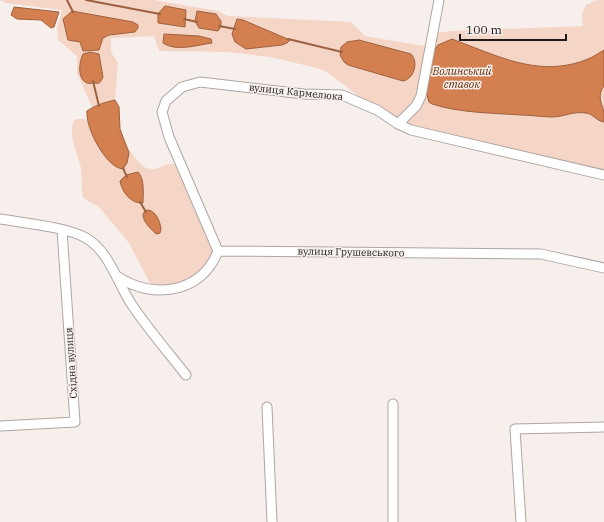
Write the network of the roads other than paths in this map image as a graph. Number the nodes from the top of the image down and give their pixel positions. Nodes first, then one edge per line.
1 (439, 0) edge
2 (398, 124) junction
3 (604, 175) edge
4 (0, 219) edge
5 (62, 230) junction
6 (218, 251) junction
7 (604, 268) edge
8 (117, 276) junction
9 (186, 375) dead end
10 (393, 404) dead end
11 (267, 407) dead end
12 (0, 426) edge
13 (604, 428) edge
14 (272, 522) edge
15 (393, 522) edge
16 (521, 522) edge

1 - 2 street
2 - 3 street, вулиця Кармелюка
2 - 6 street, вулиця Кармелюка
4 - 5 street
5 - 8 street
5 - 12 street, Східна вулиця
6 - 7 street, вулиця Грушевського
6 - 8 street
8 - 9 street
10 - 15 street
11 - 14 street
13 - 16 street

